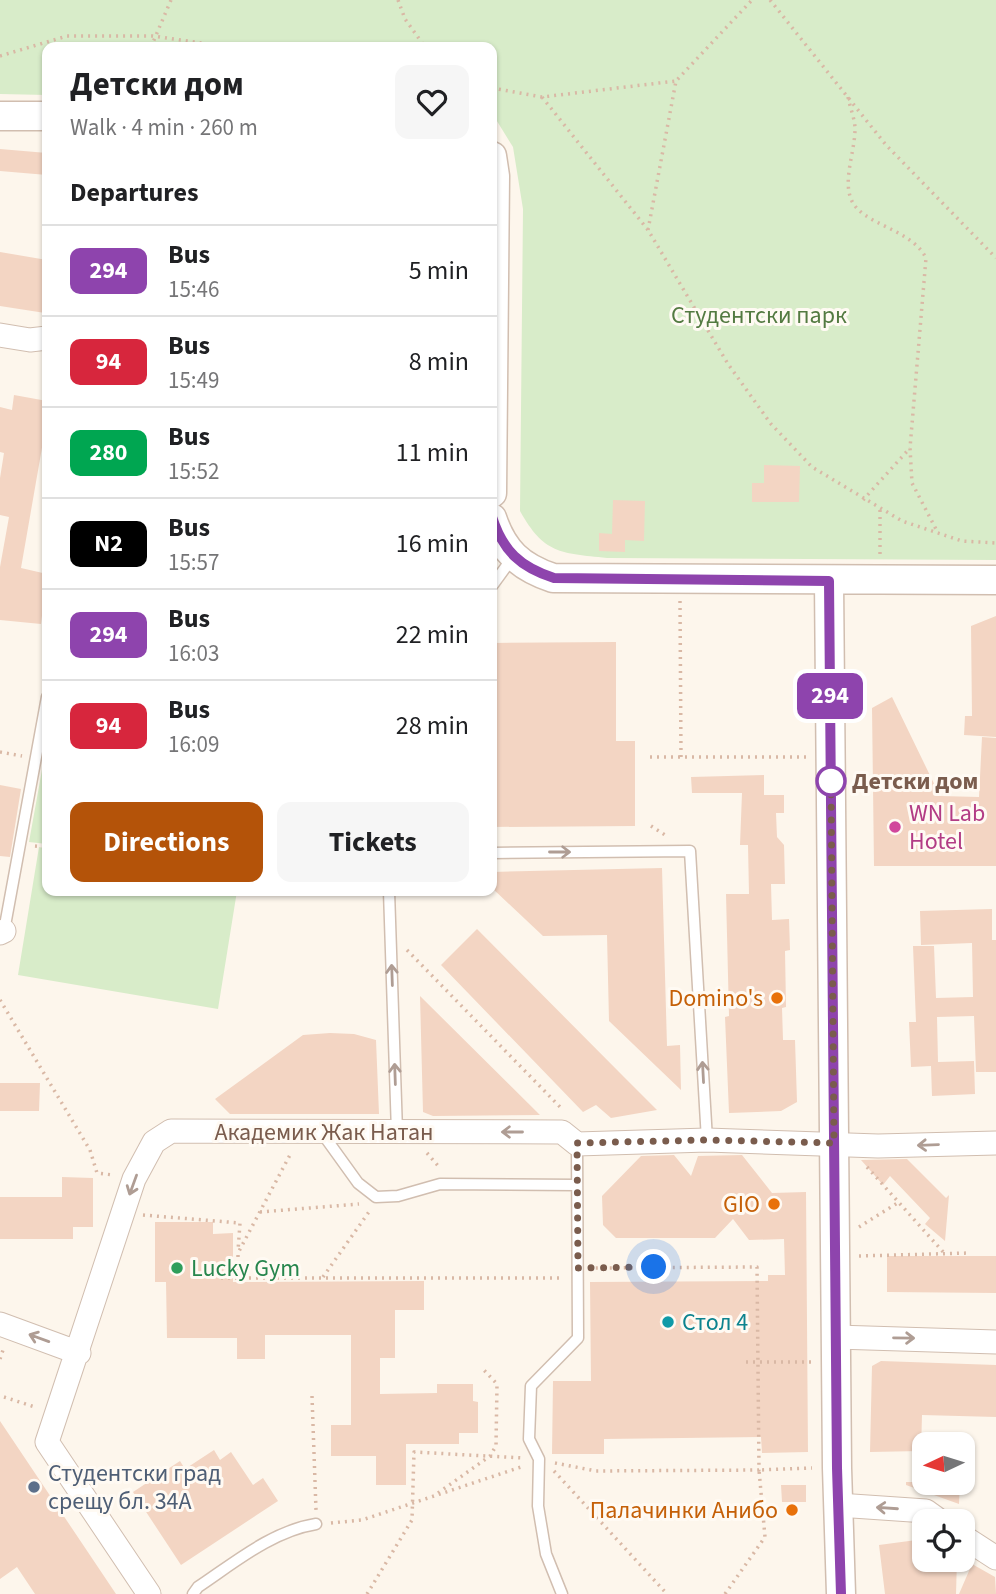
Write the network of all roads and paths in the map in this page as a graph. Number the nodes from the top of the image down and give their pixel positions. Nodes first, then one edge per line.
1 (171, 0) edge
2 (398, 0) edge
3 (752, 0) edge
4 (770, 0) edge
5 (153, 36) junction
6 (47, 42) edge
7 (152, 42) edge
8 (194, 42) edge
9 (421, 42) edge
10 (42, 43) edge
11 (0, 56) edge
12 (676, 81) junction
13 (497, 89) edge
14 (542, 97) junction
15 (848, 97) junction
16 (0, 116) edge
17 (42, 116) edge
18 (648, 230) junction
19 (996, 258) edge
20 (0, 335) edge
21 (42, 339) edge
22 (910, 448) junction
23 (863, 500) junction
24 (880, 510) junction
25 (497, 533) edge
26 (939, 534) junction
27 (996, 543) edge
28 (513, 557) junction
29 (497, 579) edge
30 (680, 579) junction
31 (996, 580) edge
32 (829, 581) junction
33 (879, 581) junction
34 (42, 725) edge
35 (0, 752) edge
36 (650, 757) dead end
37 (681, 757) junction
38 (831, 757) junction
39 (36, 758) junction
40 (497, 853) edge
41 (389, 896) edge
42 (2, 932) edge
43 (390, 934) junction
44 (0, 1000) edge
45 (566, 1113) dead end
46 (397, 1132) junction
47 (312, 1133) junction
48 (707, 1140) junction
49 (577, 1143) junction
50 (840, 1143) junction
51 (996, 1143) edge
52 (97, 1172) dead end
53 (577, 1185) junction
54 (376, 1198) junction
55 (899, 1202) junction
56 (260, 1212) junction
57 (154, 1216) dead end
58 (835, 1249) junction
59 (238, 1253) junction
60 (945, 1254) junction
61 (970, 1254) dead end
62 (578, 1273) junction
63 (222, 1278) dead end
64 (238, 1278) junction
65 (323, 1278) junction
66 (0, 1324) edge
67 (996, 1342) edge
68 (836, 1350) junction
69 (79, 1353) junction
70 (746, 1362) dead end
71 (757, 1362) junction
72 (482, 1368) dead end
73 (312, 1396) dead end
74 (5, 1397) dead end
75 (56, 1415) junction
76 (490, 1457) junction
77 (538, 1459) junction
78 (837, 1468) junction
79 (759, 1470) junction
80 (434, 1496) junction
81 (413, 1502) junction
82 (838, 1505) junction
83 (912, 1510) edge
84 (316, 1524) junction
85 (975, 1544) edge
86 (996, 1558) edge
87 (149, 1594) edge
88 (194, 1594) edge
89 (367, 1594) edge
90 (562, 1594) edge
91 (667, 1594) edge
92 (725, 1594) edge
93 (841, 1594) edge

1 - 5 path
2 - 9 path
3 - 12 path
4 - 15 path
5 - 6 path
5 - 7 path
5 - 8 path
10 - 11 path
12 - 14 path
12 - 18 path
13 - 14 path
14 - 18 path
15 - 19 path
15 - 22 path
16 - 17 street
18 - 23 path
20 - 21 street
22 - 23 path
22 - 26 path
23 - 24 path
24 - 26 path
24 - 33 path
25 - 28 street
26 - 27 path
28 - 29 lane
28 - 30 street
30 - 32 street
30 - 37 path
31 - 33 street
32 - 33 street
32 - 38 street
34 - 39 lane
35 - 39 path
36 - 37 path
37 - 38 path
38 - 50 street
39 - 42 lane
40 - 48 lane
41 - 43 lane
43 - 45 path
46 -> 43 lane
44 - 52 path
46 - 47 street, Академик Жак Натан
49 -> 46 street, Академик Жак Натан
47 - 54 lane
47 - 56 path
47 -> 69 street, Академик Жак Натан
48 - 49 street, Академик Жак Натан
48 - 50 street, Академик Жак Натан
49 - 53 lane
51 -> 50 street, Академик Жак Натан
50 - 55 path
50 - 58 street
53 - 54 lane
53 - 62 lane
54 - 56 path
54 - 65 path
55 - 58 path
55 - 60 path
56 - 59 path
57 - 59 path
58 - 60 path
58 - 68 street
59 - 64 path
60 - 61 path
62 - 65 path
62 - 71 path
62 - 77 lane
63 - 64 path
64 - 65 path
69 -> 66 street
68 -> 67 street
68 - 71 path
68 - 78 street
69 - 75 street, Академик Жак Натан
70 - 71 path
71 - 79 path
72 - 76 path
73 - 84 path
74 - 75 path
75 - 87 street, Академик Жак Натан
76 - 77 path
76 - 80 path
76 - 81 path
77 - 79 path
77 - 80 path
77 - 90 lane
77 - 91 path
78 - 79 path
78 - 82 street
79 - 92 path
80 - 81 path
81 - 84 path
81 - 89 path
83 -> 82 street
82 - 93 street
84 - 88 lane
85 - 86 street

